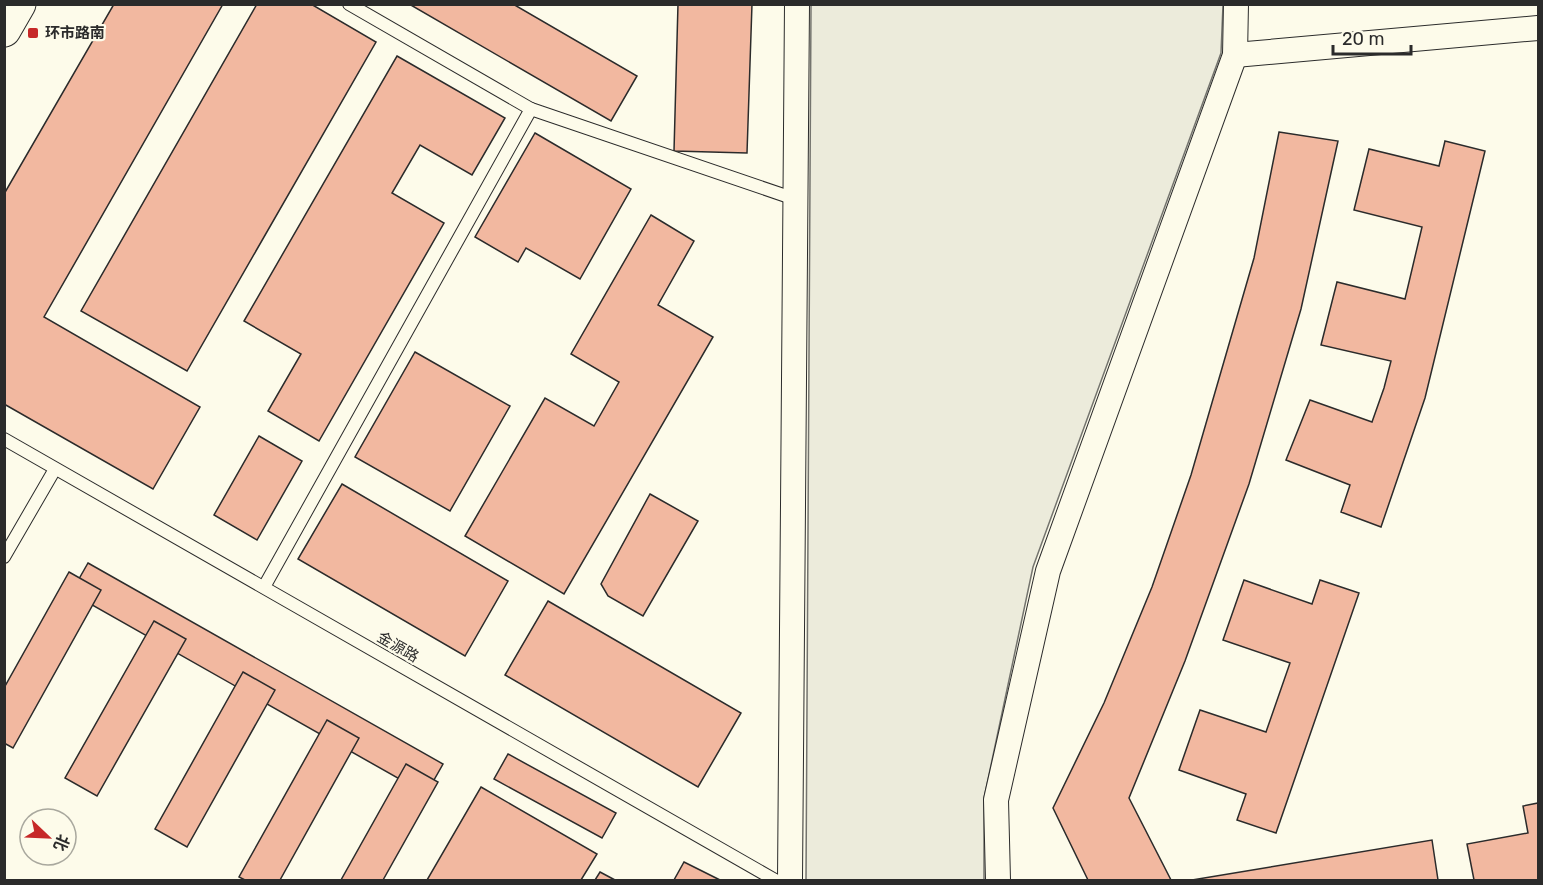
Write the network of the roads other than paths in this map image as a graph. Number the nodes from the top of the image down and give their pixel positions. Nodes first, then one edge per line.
1 (19, 4) edge
2 (349, 4) edge
3 (797, 4) edge
4 (1236, 4) edge
5 (1539, 28) edge
6 (4, 30) edge
7 (1234, 55) junction
8 (531, 109) junction
9 (798, 200) junction
10 (4, 439) edge
11 (55, 469) junction
12 (4, 557) edge
13 (264, 587) junction
14 (775, 880) edge
15 (790, 880) edge
16 (998, 880) edge

1 - 6 main road
2 - 8 lane
3 - 9 street
4 - 7 street
5 - 7 street
7 - 16 street
8 - 9 lane
8 - 13 lane
9 - 15 street
10 - 11 lane, 金源路
11 - 12 lane
11 - 13 lane, 金源路
13 - 14 lane, 金源路

